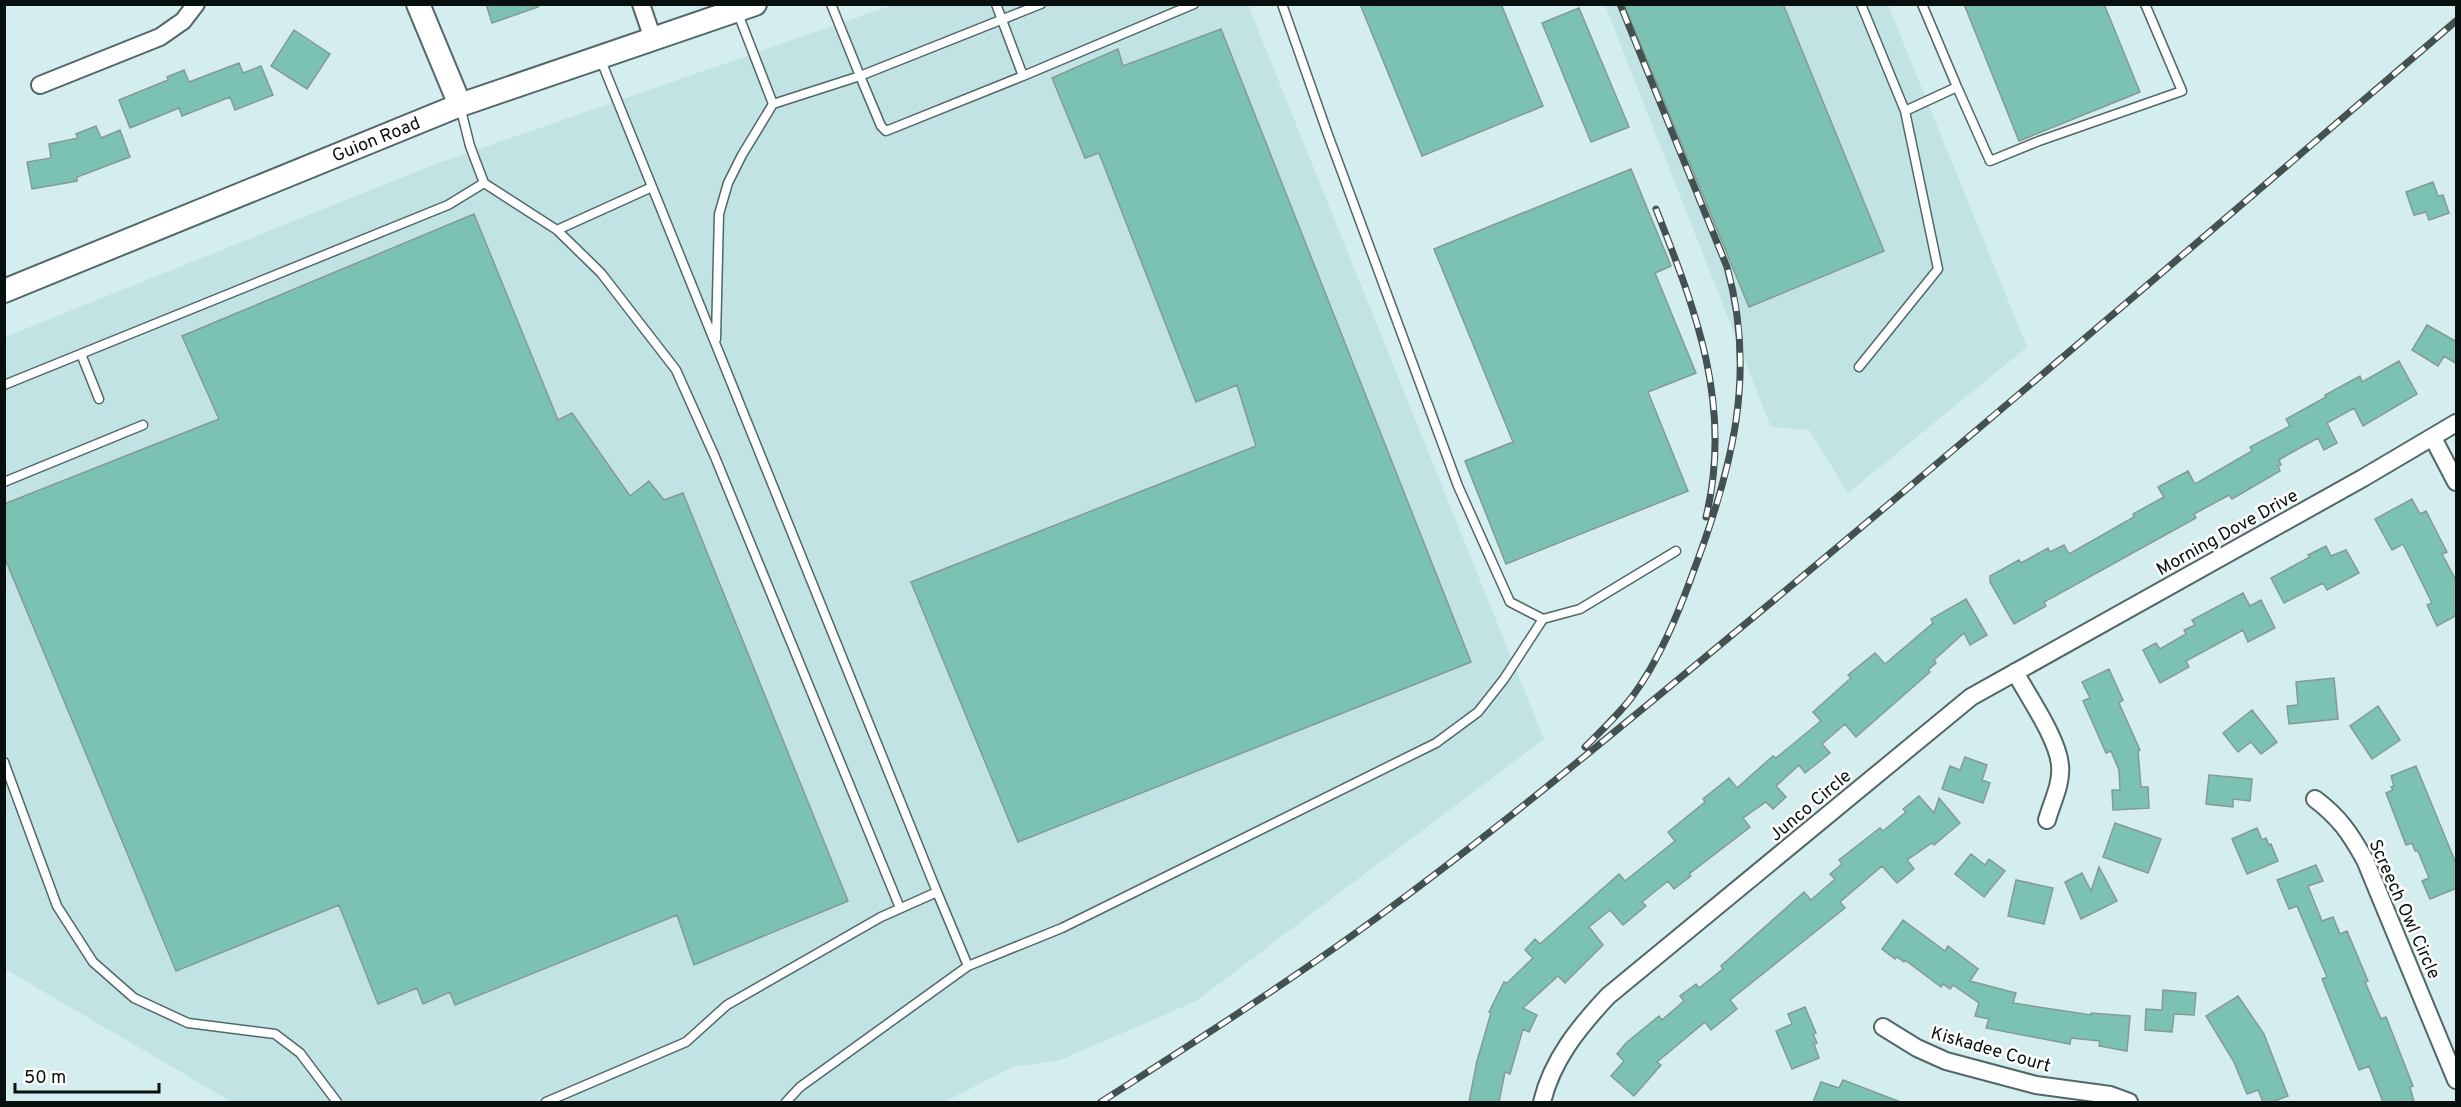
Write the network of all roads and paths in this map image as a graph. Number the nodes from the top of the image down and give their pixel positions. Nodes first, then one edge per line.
1 (196, 4) edge
2 (418, 4) edge
3 (641, 4) edge
4 (831, 4) edge
5 (996, 4) edge
6 (1041, 4) edge
7 (1194, 4) edge
8 (1282, 4) edge
9 (1861, 4) edge
10 (1922, 4) edge
11 (2145, 4) edge
12 (746, 8) edge
13 (1002, 20) junction
14 (653, 39) junction
15 (600, 57) junction
16 (860, 76) junction
17 (1023, 76) junction
18 (40, 85) dead end
19 (1957, 87) junction
20 (773, 104) junction
21 (460, 105) junction
22 (1905, 111) junction
23 (484, 183) junction
24 (652, 187) junction
25 (556, 230) junction
26 (4, 291) edge
27 (716, 345) junction
28 (81, 354) junction
29 (1859, 367) dead end
30 (4, 385) edge
31 (99, 399) dead end
32 (2457, 423) edge
33 (143, 425) dead end
34 (2433, 438) junction
35 (4, 482) edge
36 (2457, 482) edge
37 (1676, 551) dead end
38 (1543, 620) junction
39 (2015, 672) junction
40 (4, 762) edge
41 (2315, 799) dead end
42 (2047, 820) dead end
43 (937, 892) junction
44 (900, 908) junction
45 (968, 966) junction
46 (1883, 1027) dead end
47 (2457, 1080) edge
48 (337, 1102) edge
49 (546, 1102) edge
50 (786, 1102) edge
51 (1542, 1102) edge
52 (2129, 1102) edge

1 - 18 street
2 - 21 street
3 - 14 street
4 - 16 lane
5 - 13 lane
6 - 13 lane
7 - 17 lane
8 - 38 lane
9 - 22 lane
10 - 19 lane
11 - 19 lane
12 - 14 street, Guion Road
12 - 20 lane
13 - 16 lane
13 - 17 lane
14 - 15 street, Guion Road
15 - 21 street, Guion Road
15 - 24 lane
16 - 17 lane
16 - 20 lane
19 - 22 lane
20 - 27 lane
21 - 23 lane
21 - 26 street, Guion Road
22 - 29 lane
23 - 25 lane
23 - 28 lane
24 - 25 lane
24 - 27 lane
25 - 44 lane
27 - 43 lane
28 - 30 lane
28 - 31 lane
32 - 34 street, Morning Dove Drive
33 - 35 lane
34 - 36 street
34 - 39 street, Morning Dove Drive
37 - 38 lane
38 - 45 lane
39 - 42 street
39 - 51 street, Junco Circle
40 - 48 lane
41 - 47 street, Screech Owl Circle
43 - 44 lane
43 - 45 lane
44 - 49 lane
45 - 50 lane
46 - 52 street, Kiskadee Court

